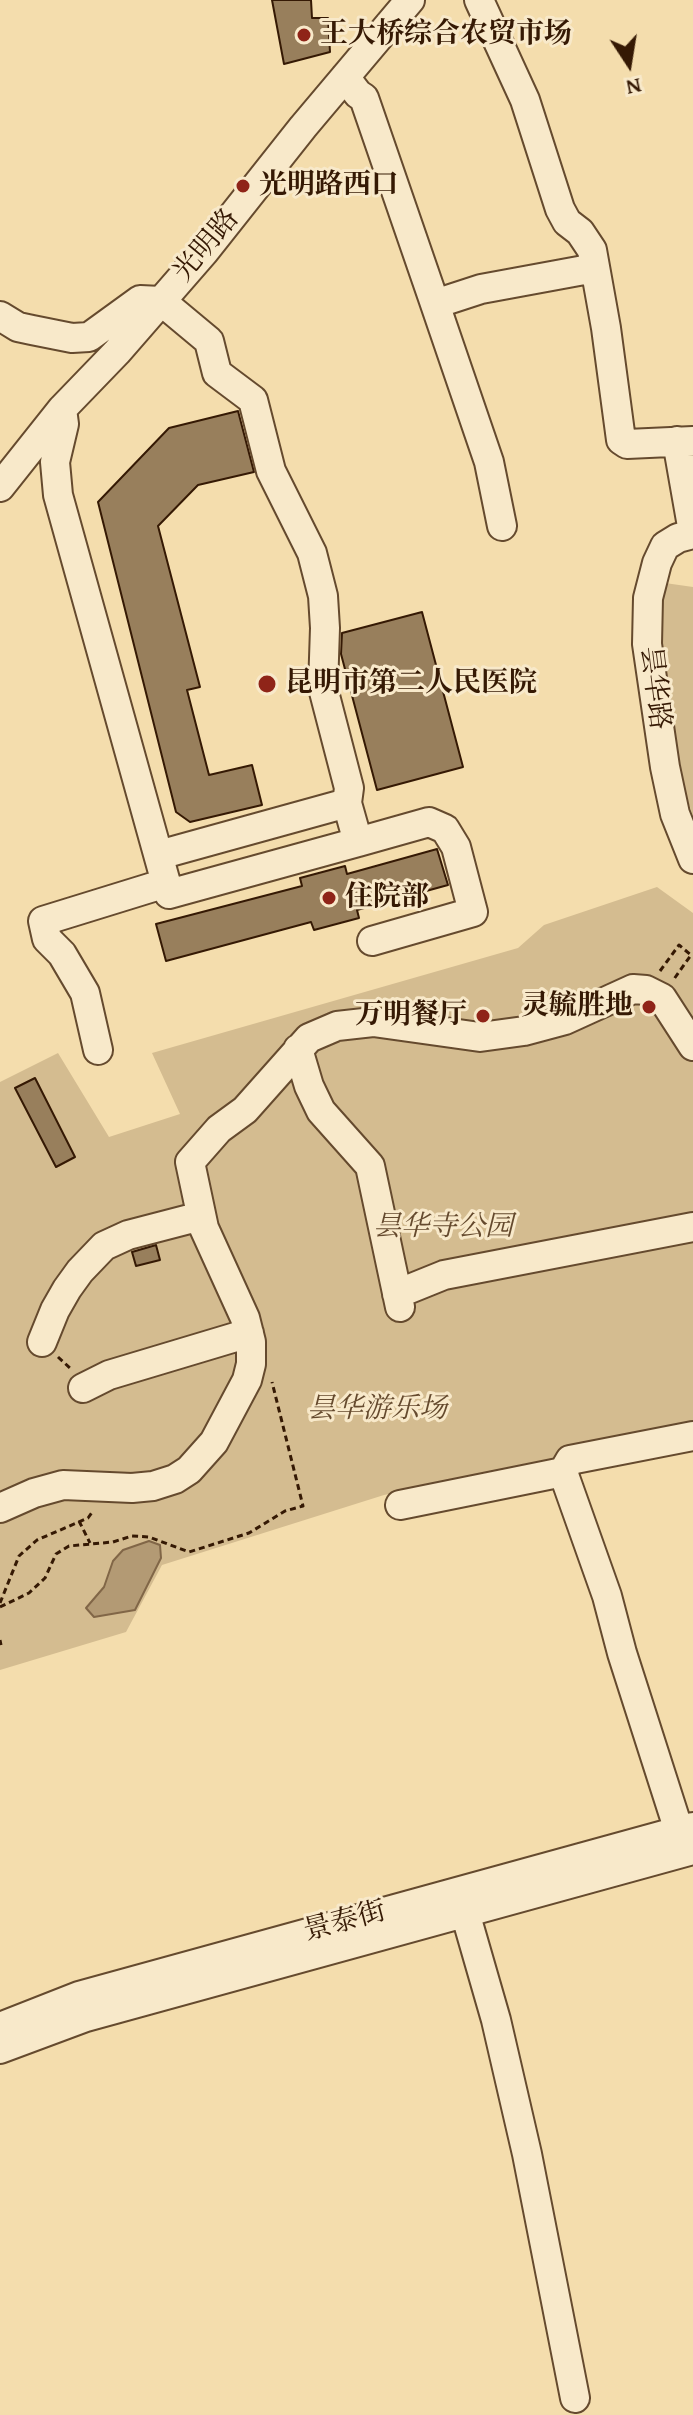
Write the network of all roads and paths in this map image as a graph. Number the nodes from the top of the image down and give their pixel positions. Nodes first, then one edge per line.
1 (410, 0) edge
2 (479, 0) edge
3 (345, 77) junction
4 (595, 268) junction
5 (161, 301) junction
6 (435, 304) junction
7 (0, 316) edge
8 (62, 409) junction
9 (685, 441) edge
10 (0, 487) edge
11 (502, 526) dead end
12 (693, 533) edge
13 (347, 803) junction
14 (358, 842) junction
15 (159, 855) junction
16 (693, 859) edge
17 (166, 883) junction
18 (372, 941) dead end
19 (673, 953) dead end
20 (686, 962) dead end
21 (693, 1046) edge
22 (298, 1049) junction
23 (98, 1050) dead end
24 (201, 1216) junction
25 (693, 1227) edge
26 (249, 1333) junction
27 (42, 1342) joint
28 (270, 1376) dead end
29 (83, 1388) joint
30 (693, 1436) edge
31 (563, 1472) junction
32 (119, 1487) junction
33 (400, 1505) dead end
34 (0, 1508) edge
35 (79, 1521) junction
36 (90, 1543) junction
37 (0, 1605) edge
38 (688, 1836) edge
39 (462, 1901) junction
40 (0, 2027) edge
41 (0, 2049) edge
42 (575, 2398) dead end

1 - 3 street, 光明路
2 - 4 street
3 - 5 street, 光明路
3 - 6 street
4 - 6 street
4 - 9 street
5 - 7 street
5 - 8 street, 光明路
5 - 13 street
6 - 11 street
8 - 10 street, 光明路
8 - 15 street
9 - 12 street
12 - 16 street, 昙华路
13 - 14 street
13 - 15 street
14 - 17 street
14 - 18 street
15 - 17 street
17 - 23 street
19 - 20 path
21 - 22 street
22 - 24 street
22 - 25 street
24 - 26 street
24 - 27 street
26 - 29 street
26 - 32 street
27 - 29 path
28 - 36 path
30 - 31 street
31 - 33 street
31 - 38 street
32 - 34 street
32 - 35 path
35 - 36 path
35 - 37 path
36 - 37 path
38 - 39 street, 景泰街
39 - 40 street, 景泰街
39 - 41 street, 景泰街
39 - 42 street

